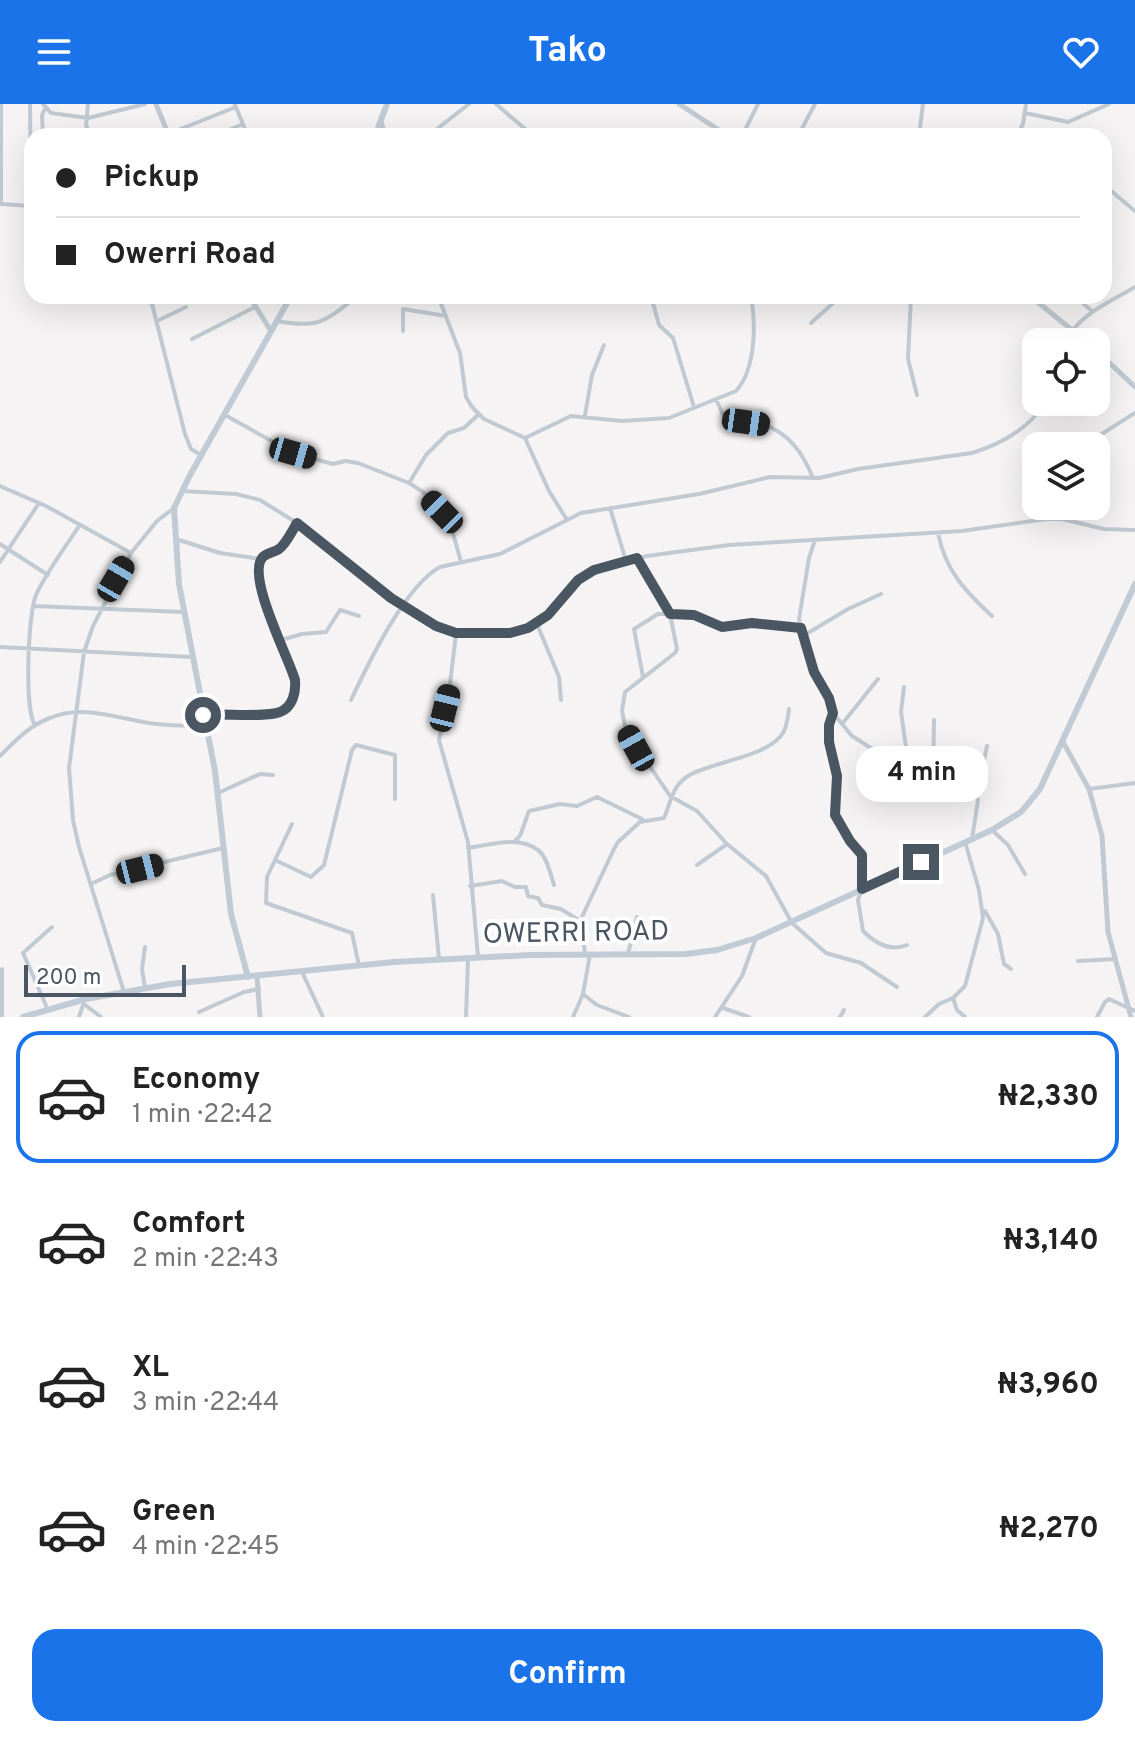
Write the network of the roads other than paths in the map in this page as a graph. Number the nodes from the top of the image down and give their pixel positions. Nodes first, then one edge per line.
1 (1, 104) edge
2 (30, 104) edge
3 (88, 104) edge
4 (145, 104) edge
5 (156, 104) edge
6 (387, 104) edge
7 (469, 104) edge
8 (496, 104) edge
9 (679, 104) edge
10 (758, 104) edge
11 (815, 104) edge
12 (923, 104) edge
13 (1026, 104) edge
14 (1109, 104) edge
15 (235, 105) edge
16 (44, 106) edge
17 (1025, 113) junction
18 (88, 118) junction
19 (381, 121) junction
20 (243, 124) junction
21 (30, 128) edge
22 (43, 128) edge
23 (87, 128) edge
24 (166, 128) edge
25 (184, 128) edge
26 (234, 128) edge
27 (245, 128) edge
28 (378, 128) edge
29 (383, 128) edge
30 (438, 128) edge
31 (524, 128) edge
32 (716, 128) edge
33 (746, 128) edge
34 (802, 128) edge
35 (920, 128) edge
36 (1020, 128) edge
37 (1112, 192) edge
38 (1, 204) edge
39 (24, 206) edge
40 (1135, 211) edge
41 (1135, 287) edge
42 (1112, 300) edge
43 (152, 304) edge
44 (253, 304) edge
45 (287, 304) edge
46 (346, 304) edge
47 (441, 304) edge
48 (653, 304) edge
49 (752, 304) edge
50 (832, 304) edge
51 (911, 304) edge
52 (1040, 304) edge
53 (1084, 304) edge
54 (1105, 304) edge
55 (186, 307) dead end
56 (255, 307) junction
57 (1092, 311) junction
58 (446, 316) junction
59 (157, 321) junction
60 (277, 321) junction
61 (811, 323) dead end
62 (1070, 328) edge
63 (1074, 328) edge
64 (271, 331) junction
65 (403, 331) dead end
66 (192, 339) dead end
67 (604, 345) dead end
68 (1110, 363) edge
69 (1135, 387) edge
70 (917, 395) dead end
71 (716, 399) junction
72 (694, 407) junction
73 (1135, 413) edge
74 (479, 414) junction
75 (225, 415) junction
76 (585, 416) junction
77 (1036, 416) edge
78 (1105, 432) edge
79 (525, 438) junction
80 (201, 455) junction
81 (813, 478) junction
82 (409, 483) junction
83 (0, 486) edge
84 (182, 491) junction
85 (39, 503) junction
86 (174, 508) junction
87 (610, 508) junction
88 (567, 520) junction
89 (297, 523) junction
90 (79, 526) junction
91 (1135, 530) edge
92 (938, 533) junction
93 (176, 539) junction
94 (815, 540) junction
95 (0, 544) edge
96 (8, 549) junction
97 (131, 553) junction
98 (637, 558) junction
99 (261, 559) junction
100 (626, 561) junction
101 (0, 562) edge
102 (461, 562) junction
103 (48, 575) junction
104 (1135, 584) edge
105 (881, 594) dead end
106 (403, 605) junction
107 (33, 606) junction
108 (102, 607) junction
109 (183, 612) junction
110 (670, 614) junction
111 (359, 616) dead end
112 (992, 616) dead end
113 (537, 624) junction
114 (801, 628) junction
115 (456, 633) junction
116 (803, 636) junction
117 (280, 640) junction
118 (0, 647) edge
119 (30, 649) junction
120 (84, 652) junction
121 (191, 657) junction
122 (643, 677) junction
123 (878, 679) dead end
124 (904, 687) dead end
125 (351, 700) dead end
126 (561, 700) dead end
127 (789, 709) dead end
128 (75, 713) junction
129 (833, 713) junction
130 (203, 715) junction
131 (934, 720) dead end
132 (842, 724) junction
133 (35, 725) junction
134 (205, 726) junction
135 (1063, 742) junction
136 (987, 746) dead end
137 (0, 756) edge
138 (908, 761) junction
139 (273, 775) dead end
140 (933, 781) junction
141 (1135, 783) edge
142 (1089, 789) junction
143 (218, 793) junction
144 (670, 796) junction
145 (977, 796) junction
146 (395, 799) dead end
147 (645, 821) junction
148 (292, 824) dead end
149 (992, 830) junction
150 (972, 839) junction
151 (515, 841) junction
152 (965, 842) junction
153 (727, 844) junction
154 (223, 848) junction
155 (468, 848) junction
156 (275, 860) junction
157 (697, 865) dead end
158 (1025, 874) dead end
159 (90, 884) junction
160 (554, 885) dead end
161 (470, 886) junction
162 (862, 889) junction
163 (433, 895) dead end
164 (983, 909) junction
165 (637, 917) dead end
166 (580, 921) junction
167 (792, 923) junction
168 (52, 927) dead end
169 (756, 938) junction
170 (907, 945) dead end
171 (145, 947) dead end
172 (588, 954) junction
173 (628, 954) junction
174 (468, 957) junction
175 (478, 957) junction
176 (439, 959) junction
177 (1115, 959) junction
178 (1078, 961) dead end
179 (359, 966) junction
180 (2, 969) dead end
181 (1011, 969) dead end
182 (302, 972) junction
183 (257, 976) junction
184 (248, 977) junction
185 (897, 987) dead end
186 (145, 988) junction
187 (259, 989) junction
188 (124, 992) junction
189 (583, 994) junction
190 (953, 998) junction
191 (85, 1002) junction
192 (723, 1008) junction
193 (1132, 1009) edge
194 (48, 1010) junction
195 (844, 1010) dead end
196 (199, 1012) dead end
197 (2, 1017) edge
198 (23, 1017) edge
199 (79, 1017) edge
200 (101, 1017) edge
201 (260, 1017) edge
202 (323, 1017) edge
203 (466, 1017) edge
204 (573, 1017) edge
205 (629, 1017) edge
206 (715, 1017) edge
207 (749, 1017) edge
208 (840, 1017) edge
209 (925, 1017) edge
210 (965, 1017) edge
211 (1097, 1017) edge
212 (1131, 1017) edge

1 - 38 street
2 - 21 street
3 - 18 street
4 - 18 street
5 - 24 street
6 - 19 main road
7 - 30 street
8 - 31 street
9 - 32 street
10 - 33 street
11 - 34 street
12 - 35 street
13 - 17 street
14 - 17 street
15 - 20 street
15 - 25 street
16 - 18 street
16 - 22 street
17 - 36 street
18 - 23 street
19 - 28 main road
19 - 29 street
20 - 26 street
20 - 27 street
37 - 40 street
38 - 39 street
41 - 42 street
43 - 59 street
44 - 56 street
45 - 60 main road
46 - 60 street
47 - 58 street
48 - 72 street
49 - 71 street
50 - 61 street
51 - 70 street
52 - 62 street
53 - 57 street
54 - 57 street
55 - 59 street
56 - 64 street
56 - 66 street
57 - 63 street
58 - 65 street
58 - 74 street
59 - 80 street
60 - 64 main road
64 - 75 main road
67 - 76 street
68 - 69 street
71 - 72 street
71 - 81 street
72 - 76 street
73 - 78 street
74 - 79 street
74 - 82 street
75 - 80 main road
75 - 82 street
76 - 79 street
77 - 81 street
79 - 88 street
80 - 84 main road
81 - 87 street
82 - 102 street
83 - 85 street
84 - 86 main road
84 - 89 street
85 - 90 street
85 - 96 street
86 - 93 main road
86 - 97 street
87 - 88 street
87 - 100 street
88 - 102 street
89 - 99 street
89 - 106 street
90 - 97 street
90 - 103 street
91 - 92 street
92 - 94 street
92 - 112 street
93 - 99 street
93 - 109 main road
94 - 98 street
94 - 114 street
95 - 96 street
96 - 101 street
96 - 103 street
97 - 108 street
98 - 100 street
98 - 110 street
99 - 117 street
100 - 113 street
102 - 106 street
103 - 107 street
104 - 135 main road, OWERRI ROAD
105 - 116 street
106 - 115 street
106 - 125 street
107 - 108 street
107 - 119 street
108 - 109 street
108 - 120 street
109 - 121 main road
110 - 114 street
110 - 122 street
110 - 122 street
111 - 117 street
113 - 115 street
113 - 126 street
114 - 116 street
115 - 155 street
116 - 129 street
117 - 130 street
118 - 119 street
119 - 120 street
119 - 133 street
120 - 121 street
120 - 128 street
121 - 130 main road
122 - 144 street
123 - 132 street
124 - 138 street
127 - 144 street
128 - 133 street
128 - 134 street
128 - 159 street
129 - 132 street
129 - 162 street
130 - 134 main road
131 - 140 street
132 - 138 street
133 - 137 street
134 - 143 main road
135 - 142 street
135 - 149 main road, OWERRI ROAD
136 - 145 street
138 - 140 street
139 - 143 street
140 - 145 street
141 - 142 street
142 - 177 street
143 - 154 main road
144 - 147 street
144 - 153 street
145 - 150 street
146 - 156 street
147 - 151 street
147 - 166 street
148 - 156 street
149 - 150 main road, OWERRI ROAD
149 - 158 street
150 - 152 main road, OWERRI ROAD
151 - 155 street
151 - 160 street
152 - 162 main road, OWERRI ROAD
152 - 164 street
153 - 157 street
153 - 167 street
154 - 159 street
154 - 184 main road
155 - 161 street
156 - 179 street
159 - 188 street
161 - 166 street
161 - 175 street
162 - 167 main road, OWERRI ROAD
162 - 170 street
163 - 176 street
164 - 181 street
164 - 190 street
165 - 173 street
166 - 172 street
167 - 169 main road, OWERRI ROAD
167 - 185 street
168 - 194 street
169 - 173 main road, OWERRI ROAD
169 - 192 street
171 - 186 street
172 - 173 main road, OWERRI ROAD
172 - 175 main road, OWERRI ROAD
172 - 189 street
174 - 175 main road, OWERRI ROAD
174 - 176 main road, OWERRI ROAD
174 - 203 street
176 - 179 main road, OWERRI ROAD
177 - 178 street
177 - 193 street
179 - 182 main road, OWERRI ROAD
180 - 197 street
182 - 183 main road, OWERRI ROAD
182 - 202 street
183 - 184 main road, OWERRI ROAD
183 - 187 street
184 - 186 main road, OWERRI ROAD
186 - 188 main road, OWERRI ROAD
187 - 196 street
187 - 201 street
188 - 191 main road, OWERRI ROAD
189 - 204 street
189 - 205 street
190 - 209 street
190 - 210 street
191 - 194 main road, OWERRI ROAD
191 - 199 street
191 - 200 street
192 - 206 street
192 - 207 street
193 - 211 street
193 - 212 street
194 - 198 main road, OWERRI ROAD
195 - 208 street

